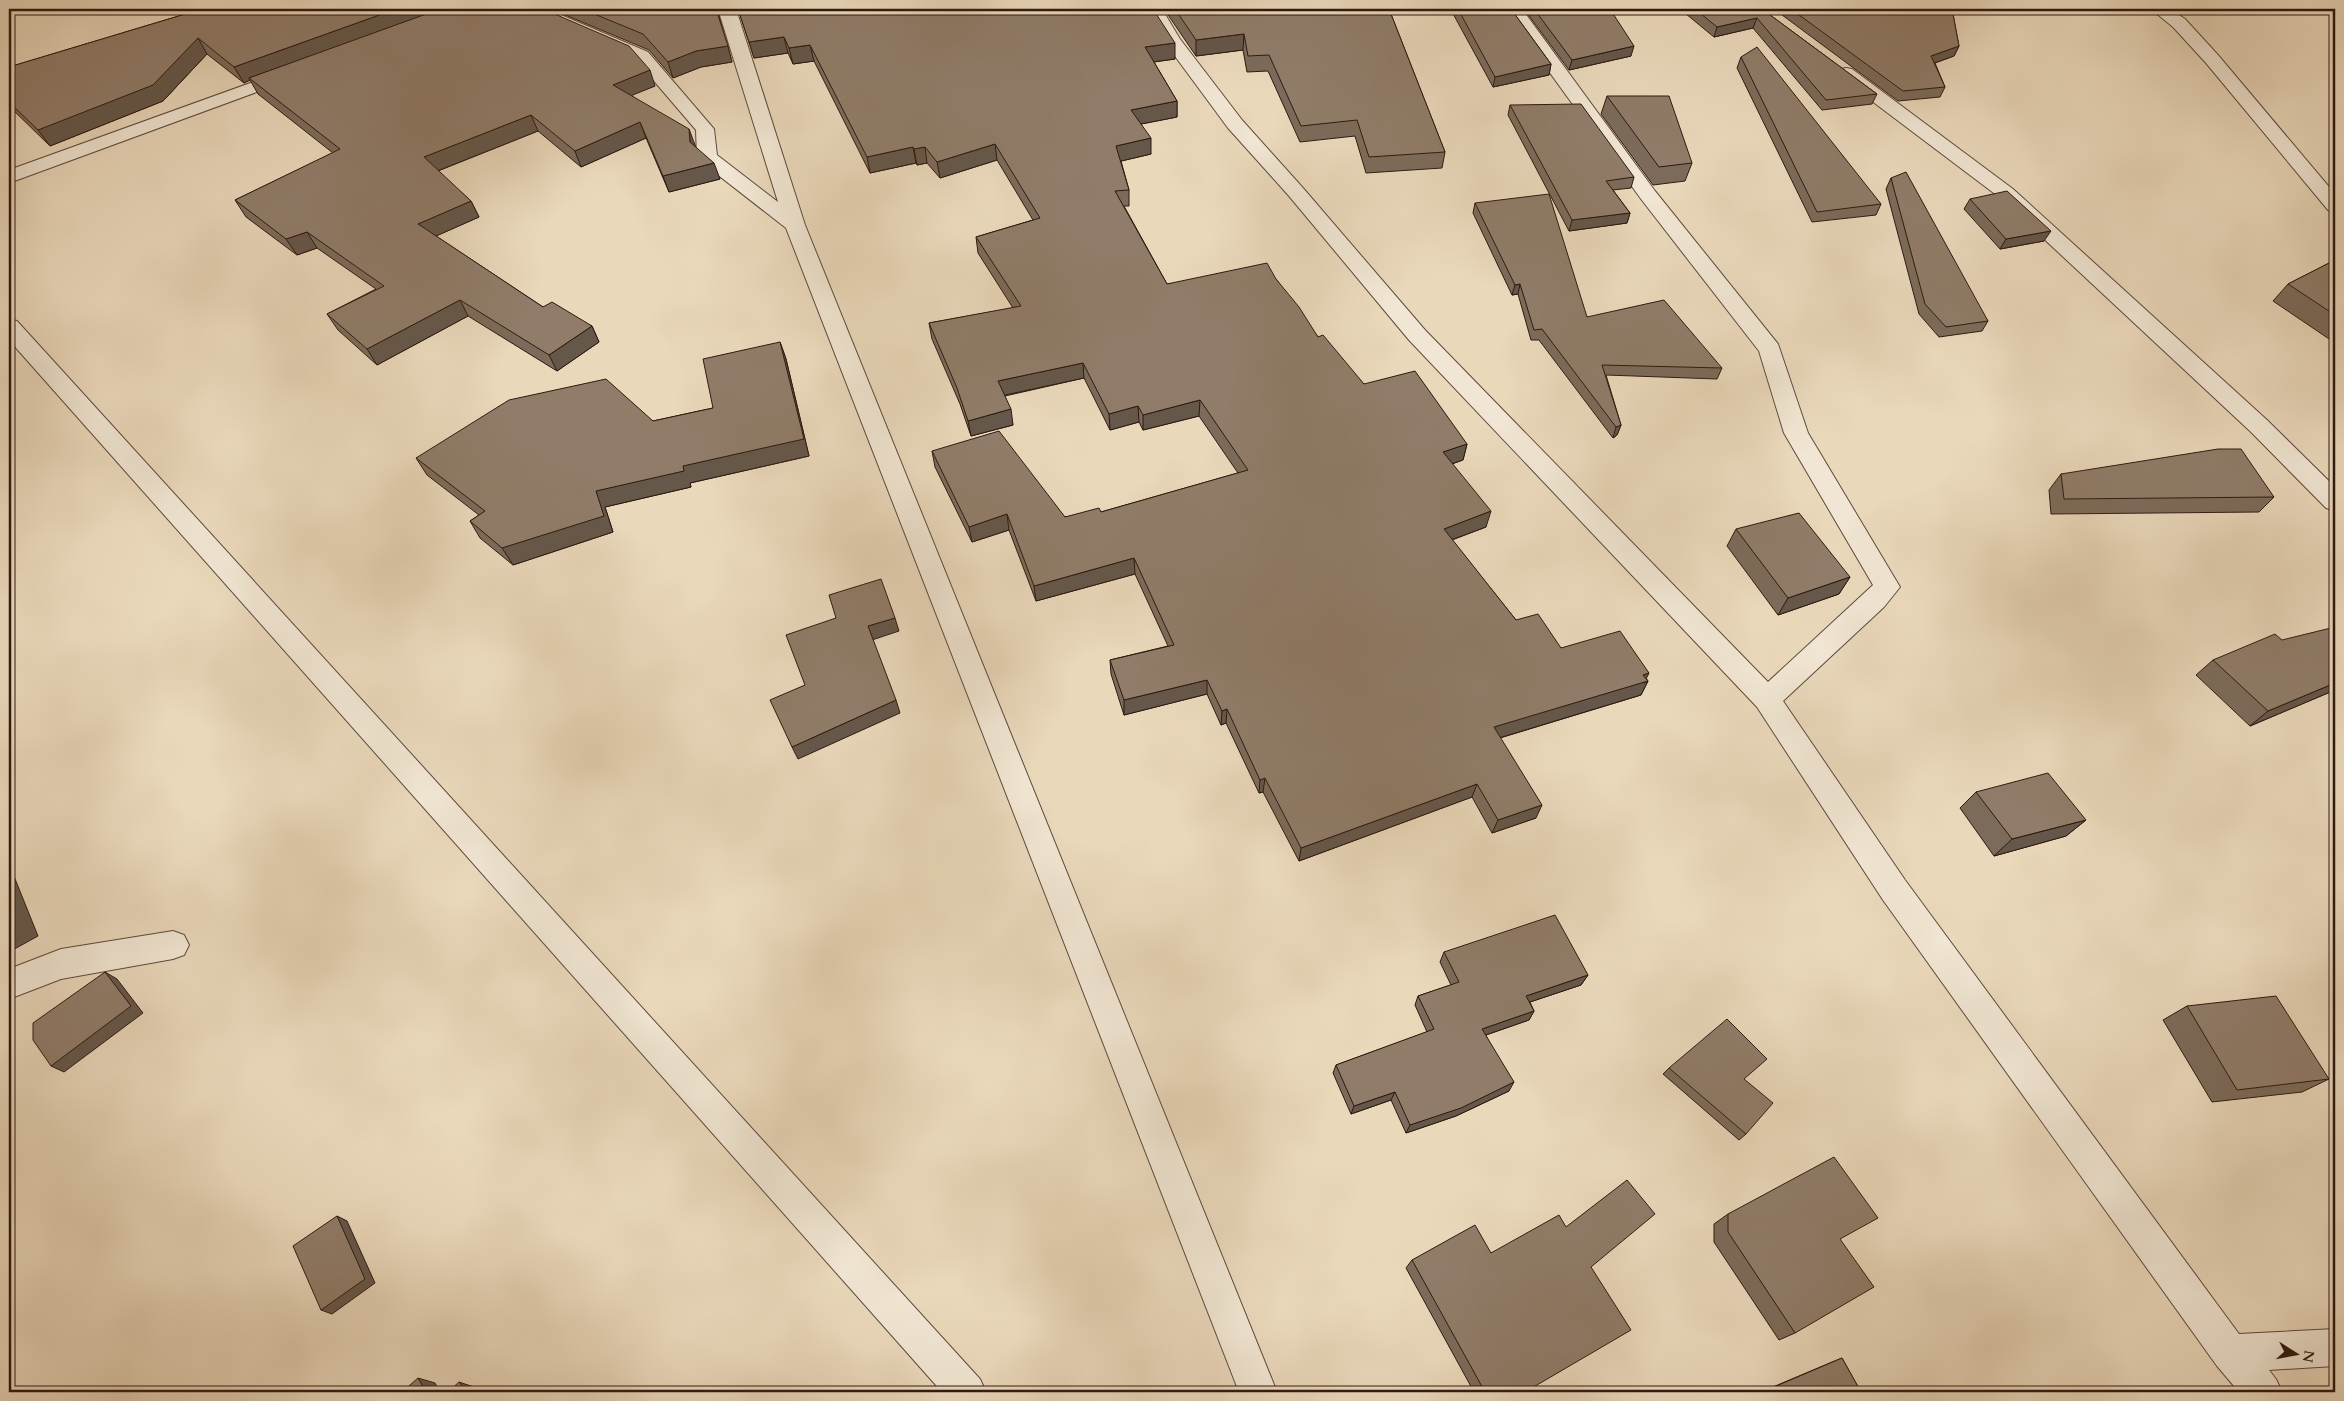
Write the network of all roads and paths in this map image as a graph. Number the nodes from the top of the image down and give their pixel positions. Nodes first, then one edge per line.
1 (533, 9) edge
2 (727, 9) edge
3 (1154, 9) edge
4 (1513, 9) edge
5 (2159, 9) edge
6 (1832, 62) edge
7 (308, 67) edge
8 (9, 177) edge
9 (2335, 206) edge
10 (795, 225) junction
11 (9, 326) edge
12 (2335, 502) edge
13 (1767, 699) junction
14 (173, 945) dead end
15 (9, 984) edge
16 (2335, 1348) edge
17 (2230, 1353) junction
18 (967, 1392) edge
19 (1258, 1392) edge
20 (2263, 1392) edge

1 - 10 street
2 - 10 street
3 - 13 street
4 - 13 street
5 - 9 street
6 - 12 street
7 - 8 street
10 - 19 street
11 - 18 street
13 - 17 street
14 - 15 street
16 - 17 street
17 - 20 street

